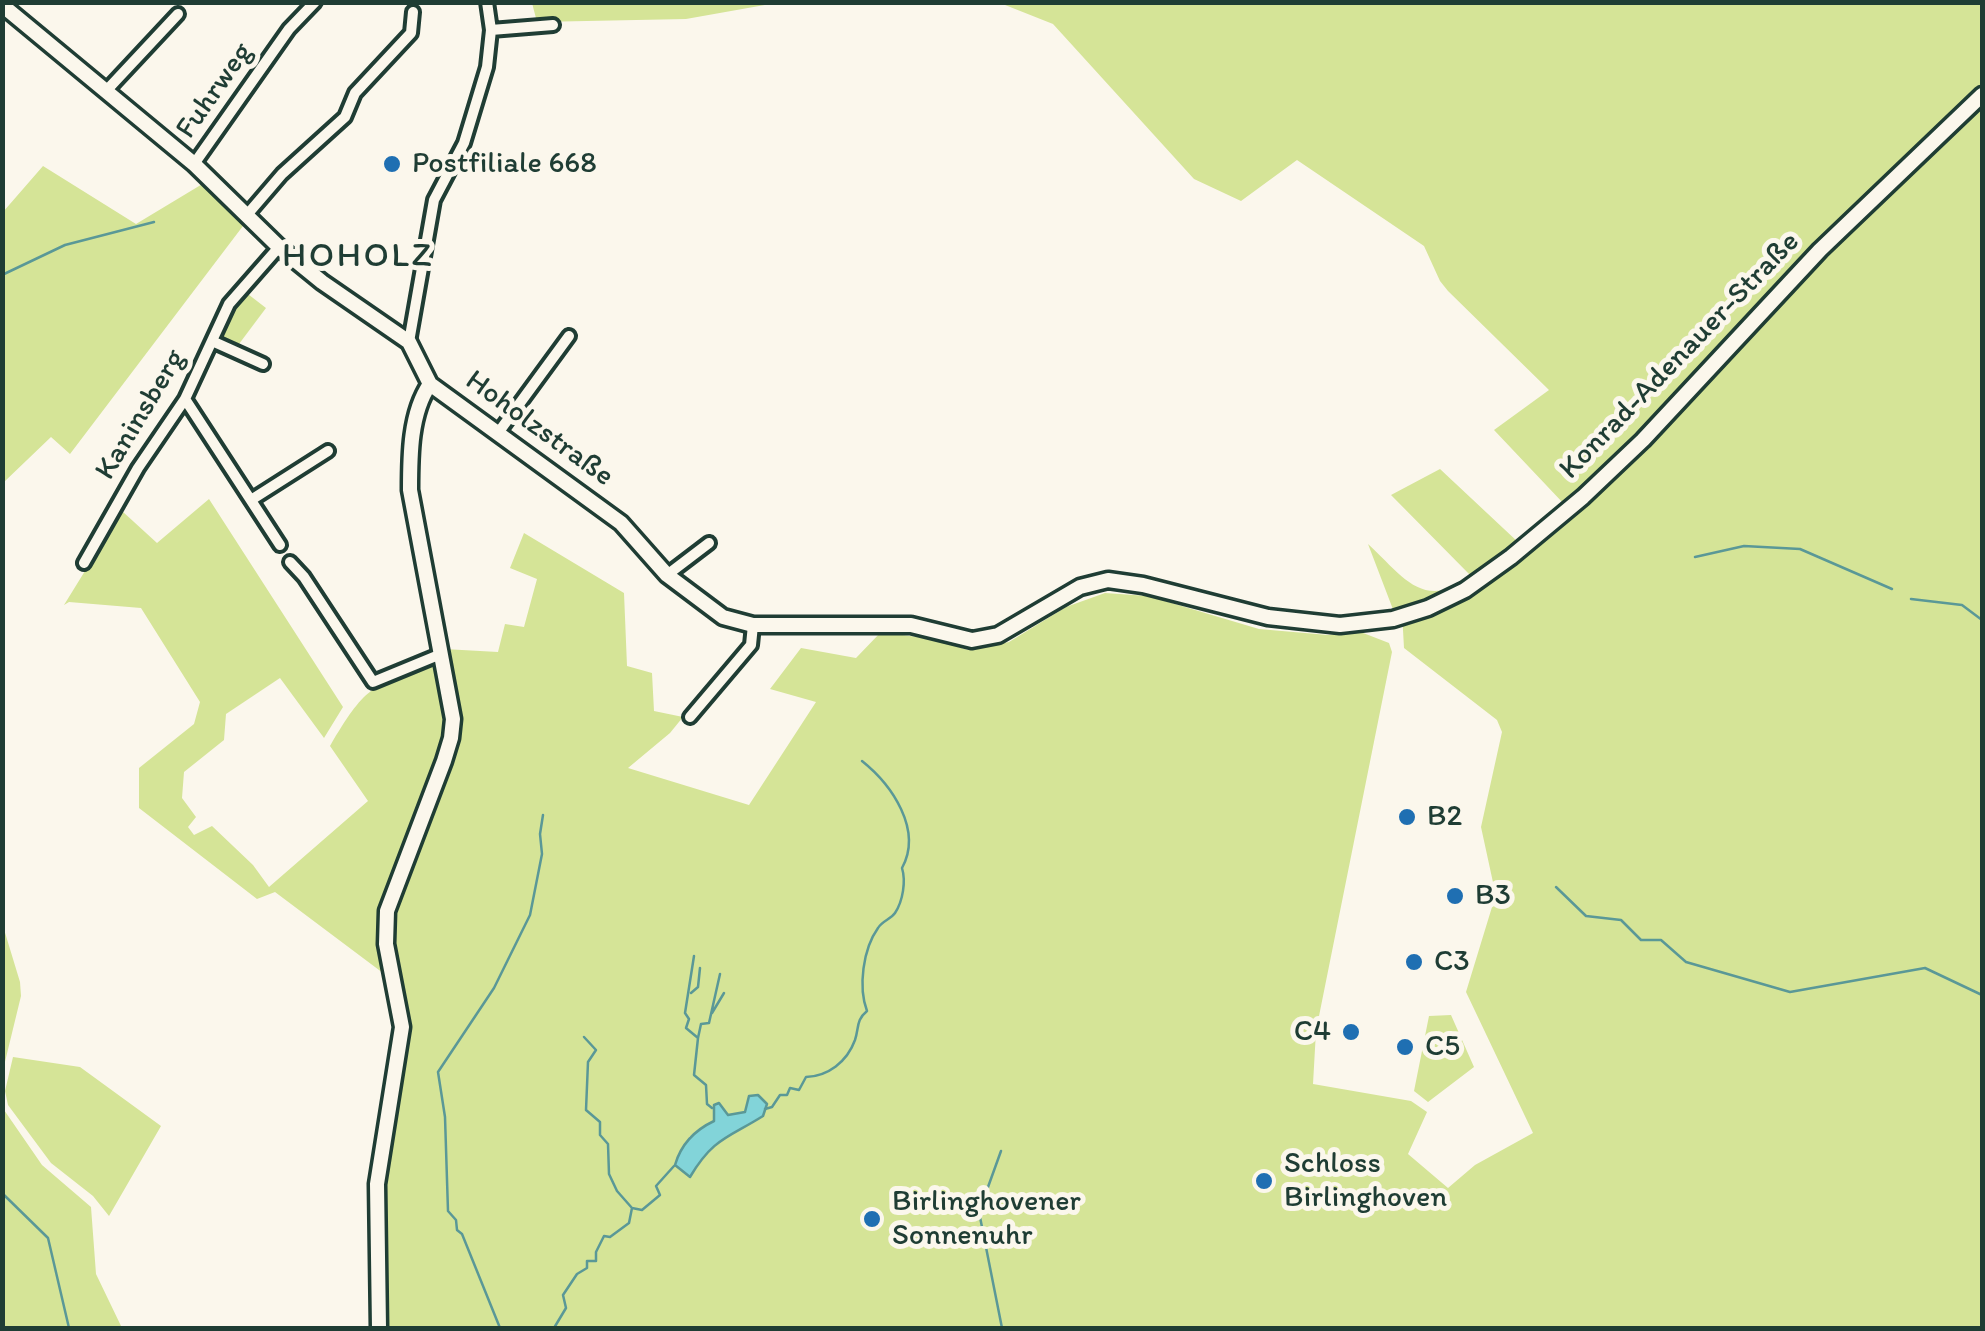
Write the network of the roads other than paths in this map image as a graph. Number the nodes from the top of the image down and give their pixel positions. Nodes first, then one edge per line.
1 (315, 2) edge
2 (487, 2) edge
3 (3, 6) edge
4 (413, 12) dead end
5 (178, 14) dead end
6 (553, 25) dead end
7 (491, 30) junction
8 (106, 91) junction
9 (1982, 95) edge
10 (194, 164) junction
11 (246, 216) junction
12 (280, 248) junction
13 (569, 336) dead end
14 (212, 342) junction
15 (409, 342) junction
16 (263, 364) dead end
17 (430, 384) junction
18 (185, 398) junction
19 (498, 433) junction
20 (328, 450) dead end
21 (252, 500) junction
22 (709, 542) dead end
23 (280, 545) dead end
24 (290, 562) dead end
25 (84, 564) dead end
26 (667, 575) junction
27 (754, 625) junction
28 (955, 635) joint
29 (442, 656) junction
30 (690, 717) dead end
31 (378, 1328) edge

1 - 10 street, Fuhrweg
2 - 7 street
3 - 8 street, Hoholzstraße
4 - 11 street
5 - 8 street
6 - 7 street
7 - 15 street
8 - 10 street, Hoholzstraße
9 - 28 street, Konrad-Adenauer-Straße
10 - 11 street, Hoholzstraße
11 - 12 street, Hoholzstraße
12 - 14 street, Kaninsberg
12 - 15 street, Hoholzstraße
13 - 19 street
14 - 16 street
14 - 18 street, Kaninsberg
15 - 17 street, Hoholzstraße
17 - 19 street, Hoholzstraße
17 - 29 street
18 - 21 street
18 - 25 street, Kaninsberg
19 - 26 street, Hoholzstraße
20 - 21 street
21 - 23 street
22 - 26 street
24 - 29 street
26 - 27 street, Hoholzstraße
27 - 28 street, Hoholzstraße
27 - 30 street
29 - 31 street

